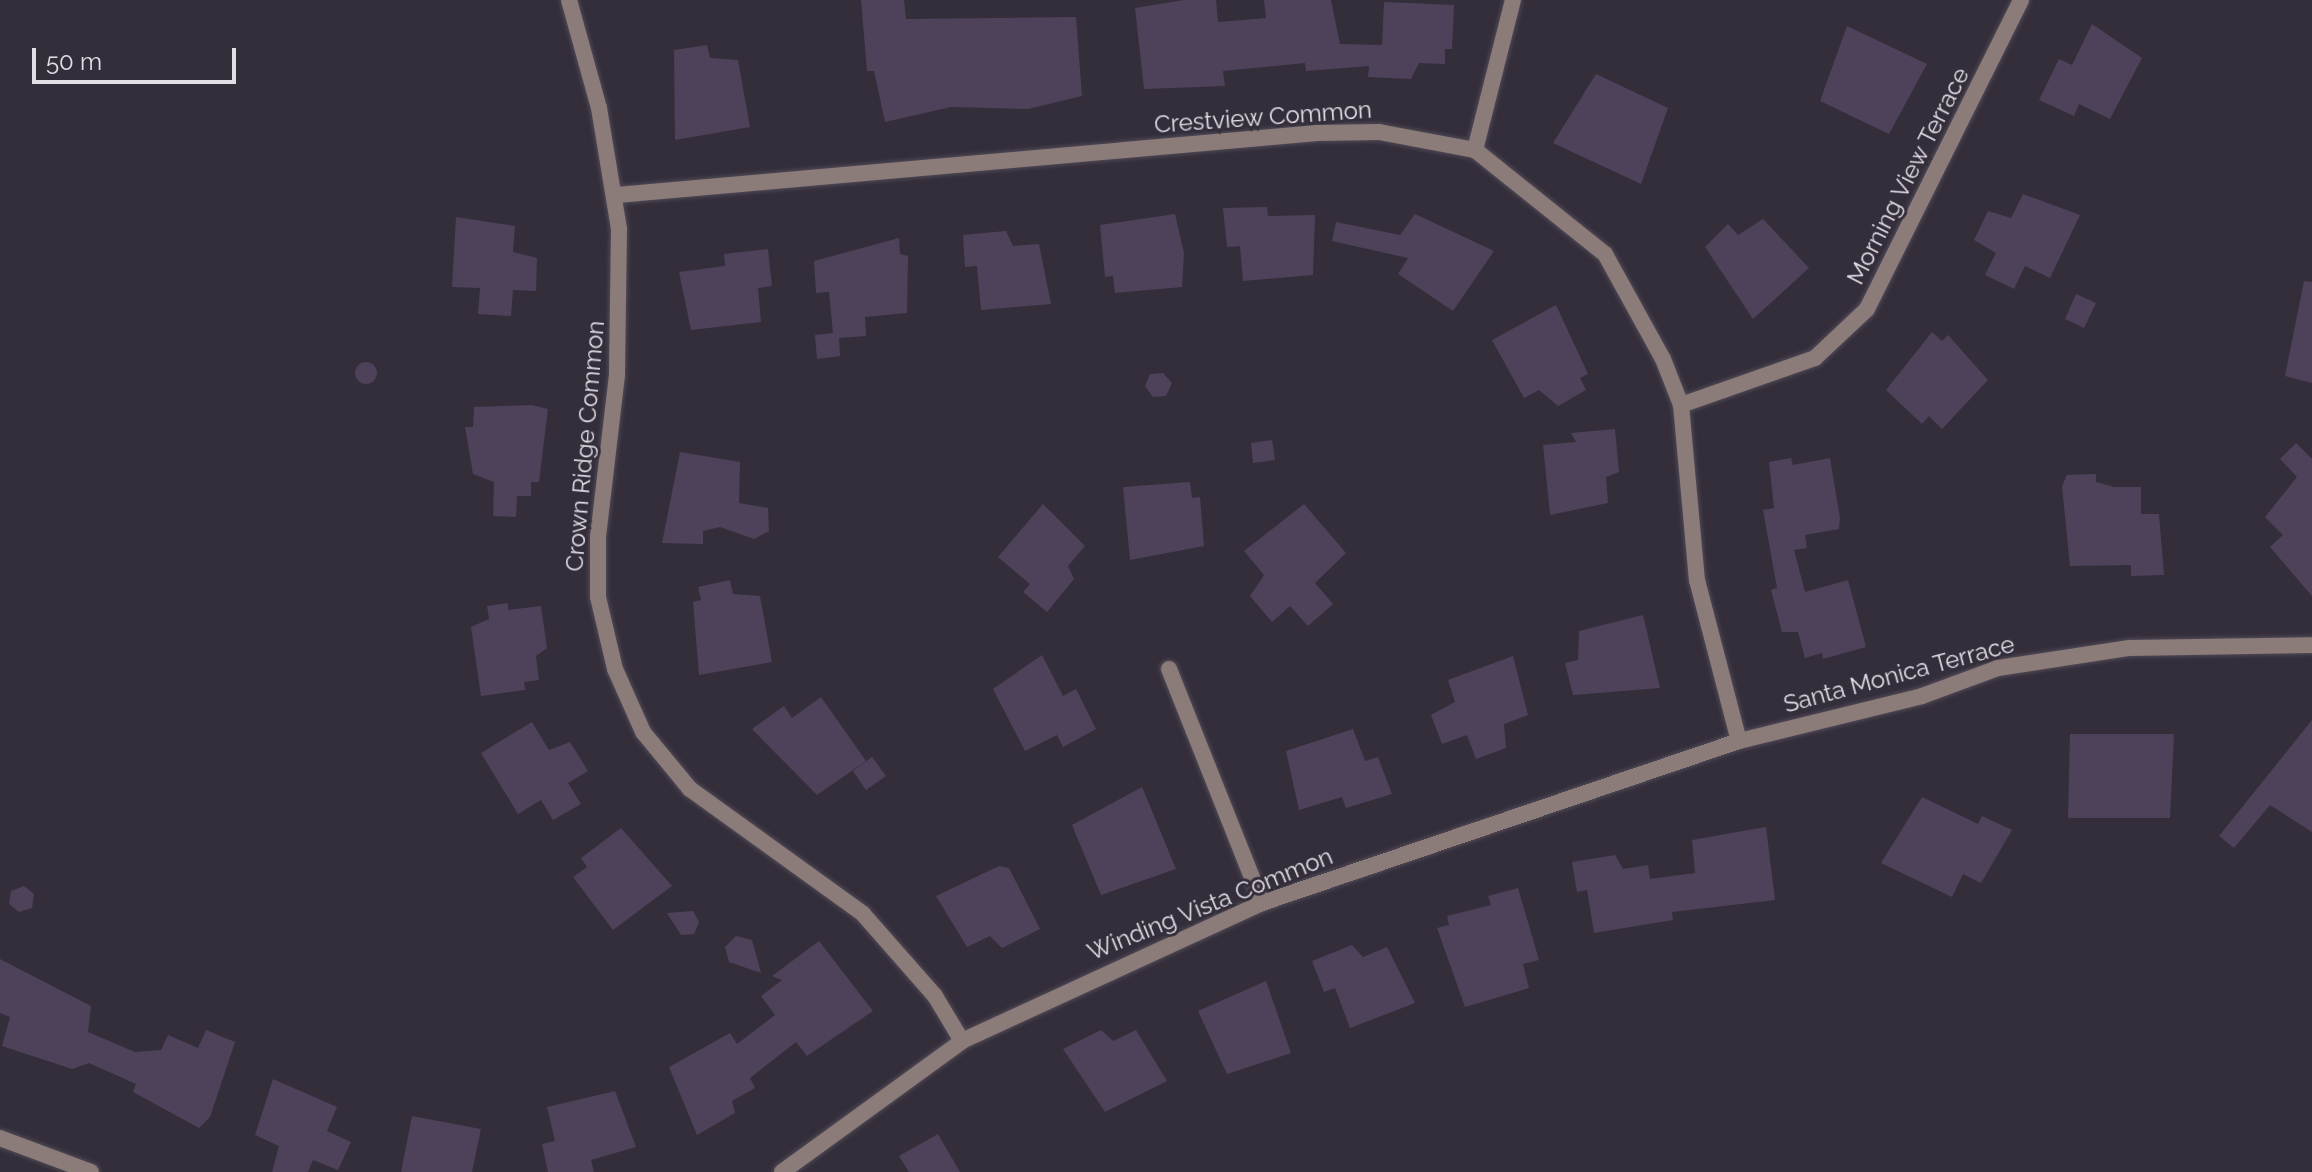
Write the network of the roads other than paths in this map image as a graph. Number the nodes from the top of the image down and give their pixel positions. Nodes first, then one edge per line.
1 (569, 0) edge
2 (1513, 0) edge
3 (2021, 0) edge
4 (1475, 150) junction
5 (617, 195) junction
6 (1681, 405) junction
7 (2312, 645) edge
8 (1169, 669) dead end
9 (1739, 741) junction
10 (1262, 903) junction
11 (962, 1041) junction
12 (0, 1138) edge
13 (790, 1170) edge
14 (91, 1172) edge

1 - 5 street, Crown Ridge Common
2 - 4 street
3 - 6 street, Morning View Terrace
4 - 5 street, Crestview Common
4 - 6 street, Crestview Common
5 - 11 street, Crown Ridge Common
6 - 9 street, Crestview Common
7 - 9 street, Santa Monica Terrace
8 - 10 street
9 - 10 street, Winding Vista Common
10 - 11 street, Winding Vista Common
11 - 13 street, Winding Vista Common
12 - 14 street

